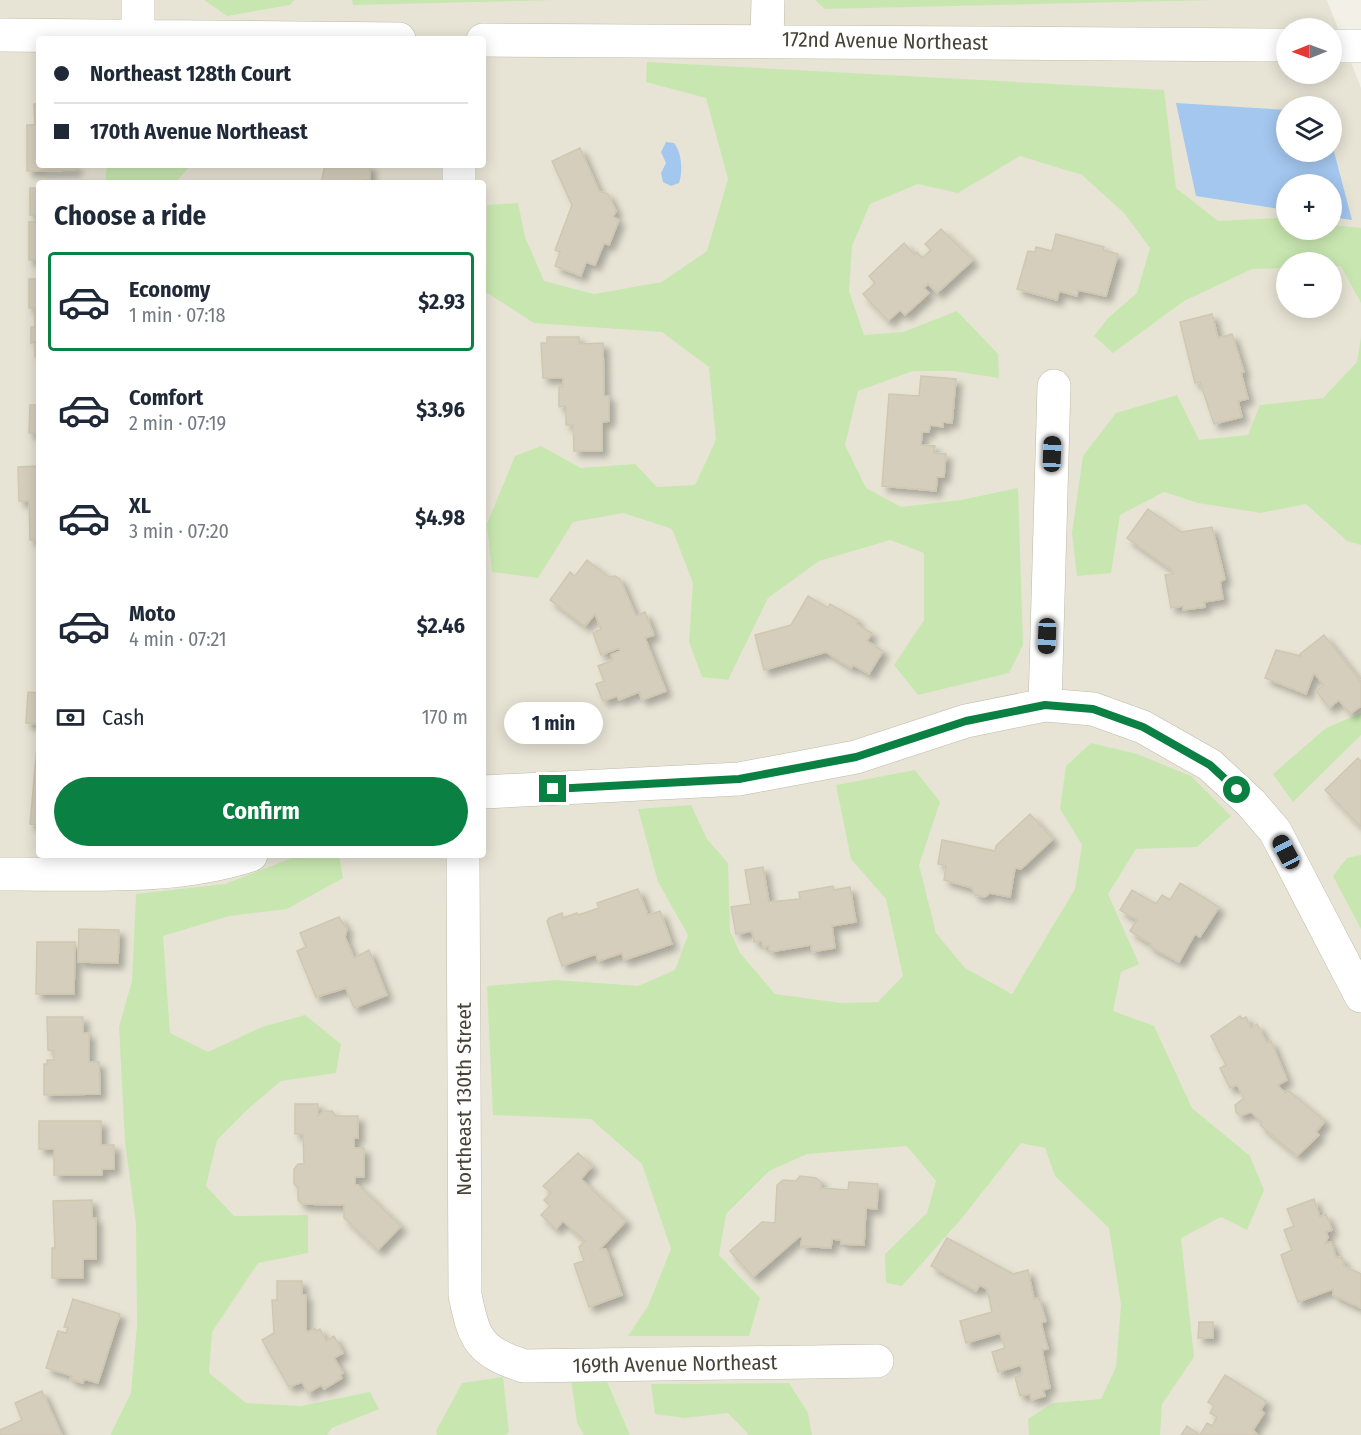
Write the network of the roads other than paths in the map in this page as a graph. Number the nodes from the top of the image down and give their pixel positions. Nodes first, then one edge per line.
1 (138, 0) edge
2 (768, 0) edge
3 (0, 34) edge
4 (138, 34) junction
5 (242, 36) edge
6 (486, 40) edge
7 (767, 40) junction
8 (1276, 45) edge
9 (1342, 46) edge
10 (1361, 46) edge
11 (1054, 386) dead end
12 (1045, 705) junction
13 (486, 792) edge
14 (238, 858) edge
15 (463, 858) edge
16 (0, 874) edge
17 (1361, 996) edge
18 (478, 1342) joint
19 (878, 1361) dead end

1 - 4 street
2 - 7 street
3 - 4 street
4 - 5 street
6 - 7 street, 172nd Avenue Northeast
7 - 8 street, 172nd Avenue Northeast
9 - 10 street
11 - 12 street
12 - 13 street
12 - 17 street
14 - 16 street
15 - 18 street, Northeast 130th Street
18 - 19 street, 169th Avenue Northeast

